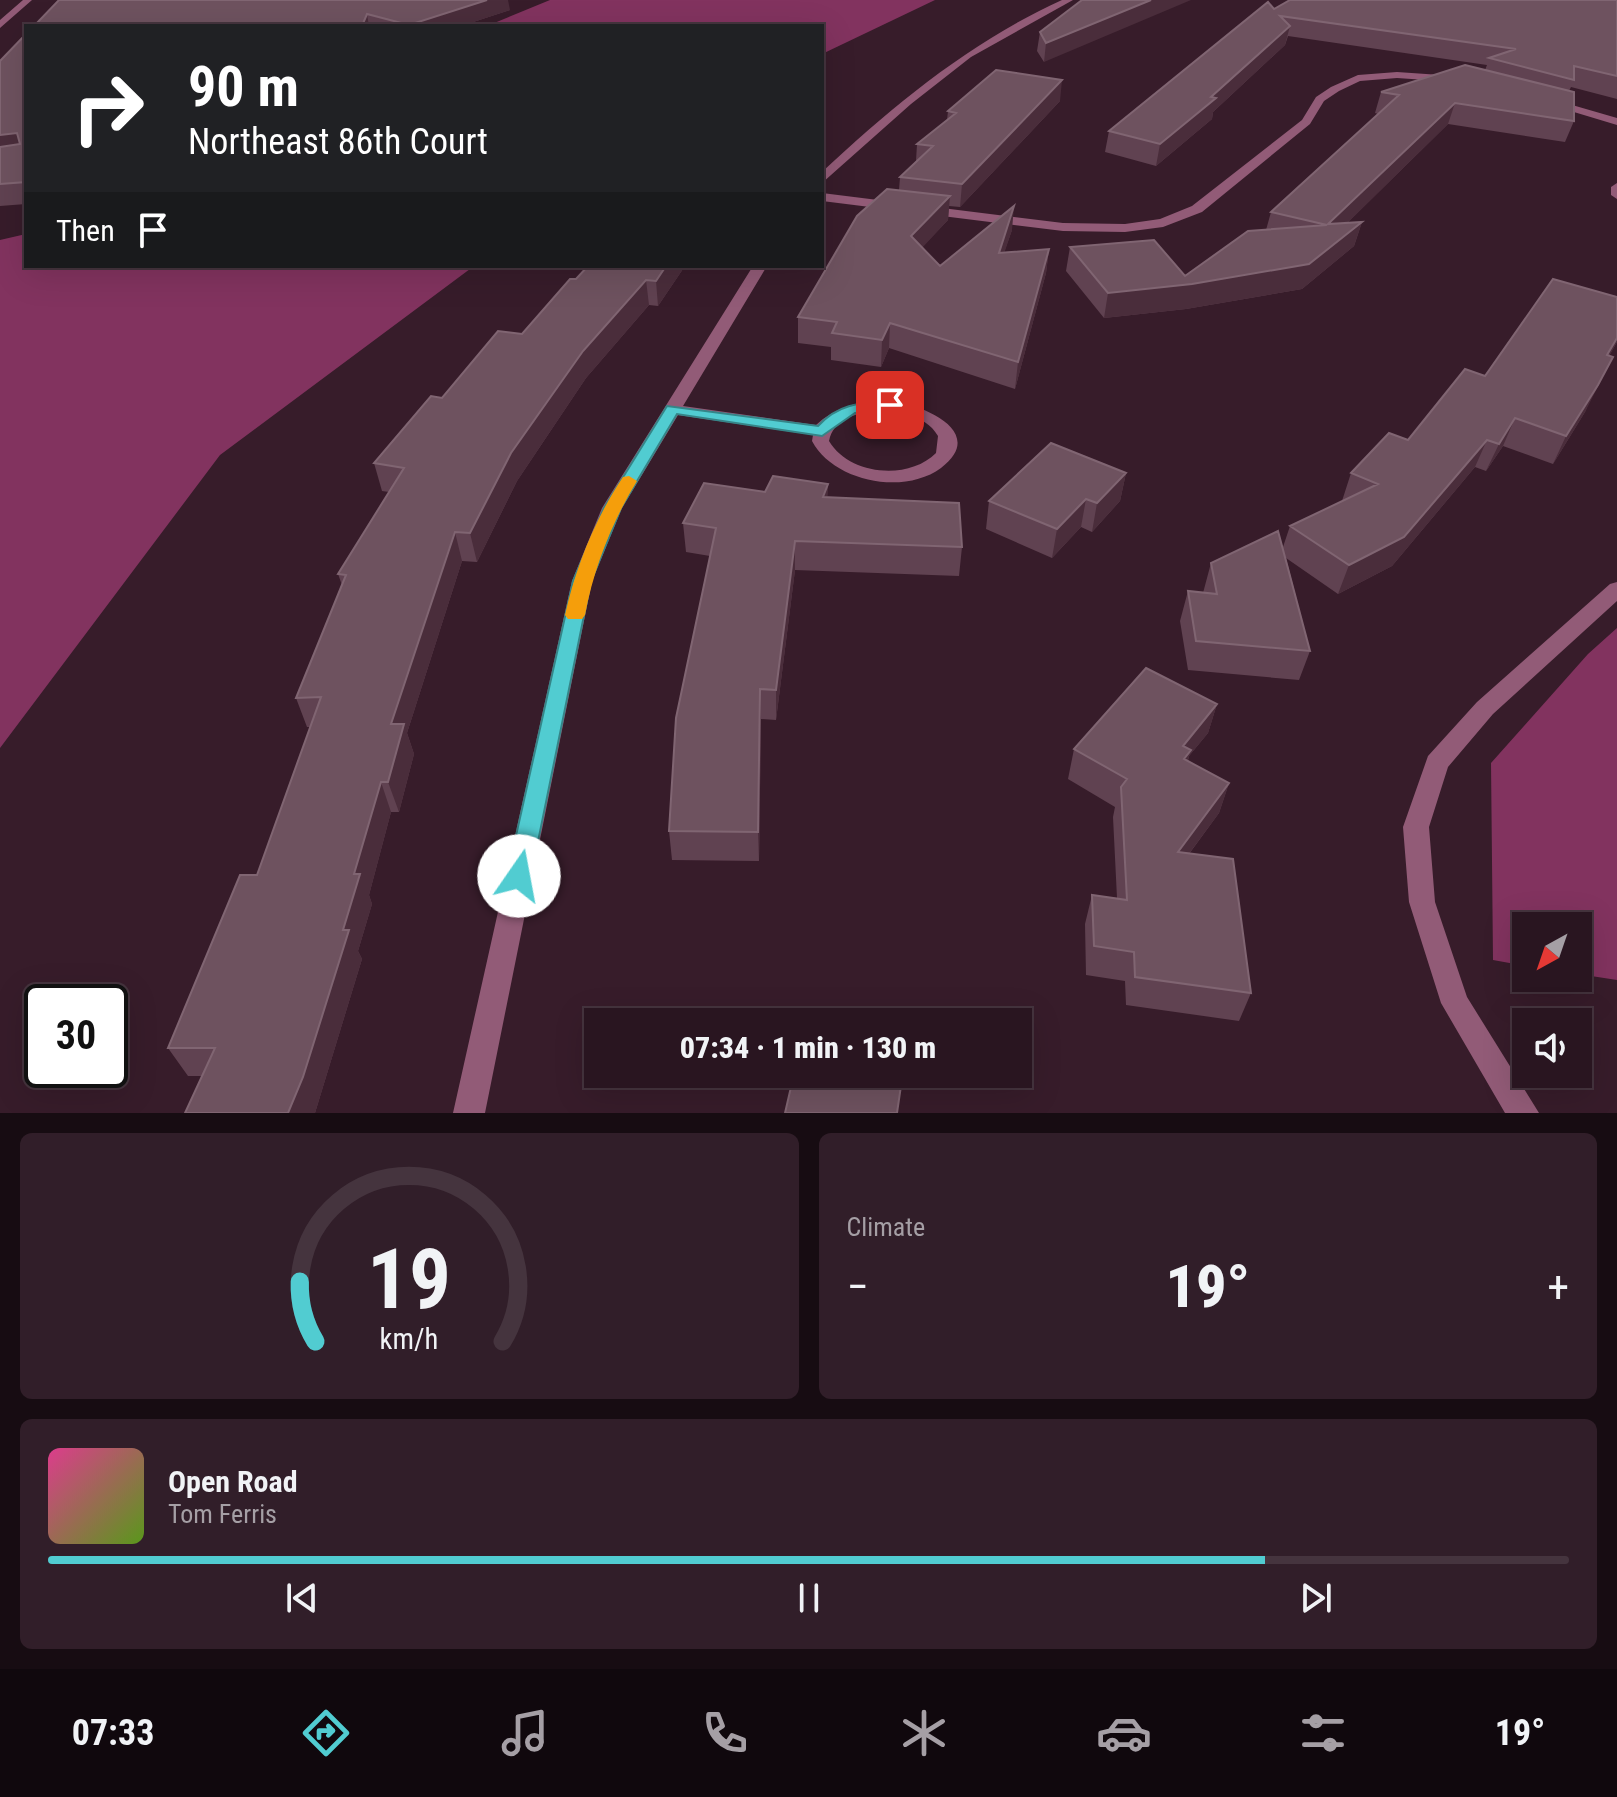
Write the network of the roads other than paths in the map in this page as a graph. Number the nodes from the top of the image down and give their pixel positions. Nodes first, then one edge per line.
1 (28, 0) edge
2 (1069, 0) edge
3 (14, 12) junction
4 (0, 13) edge
5 (0, 25) edge
6 (1339, 71) dead end
7 (1358, 78) junction
8 (1472, 81) edge
9 (1531, 95) edge
10 (1617, 122) edge
11 (824, 177) edge
12 (1617, 187) edge
13 (1617, 195) edge
14 (824, 197) edge
15 (759, 268) edge
16 (672, 409) junction
17 (822, 431) junction
18 (1617, 589) edge
19 (469, 1113) edge
20 (1523, 1113) edge

1 - 3 street
2 - 11 street
3 - 4 street
3 - 5 street
6 - 7 street
7 - 8 street
7 - 14 street
9 - 10 street
12 - 13 street
15 - 16 street
16 - 17 street
16 - 19 street
17 - 17 street
18 - 20 street

